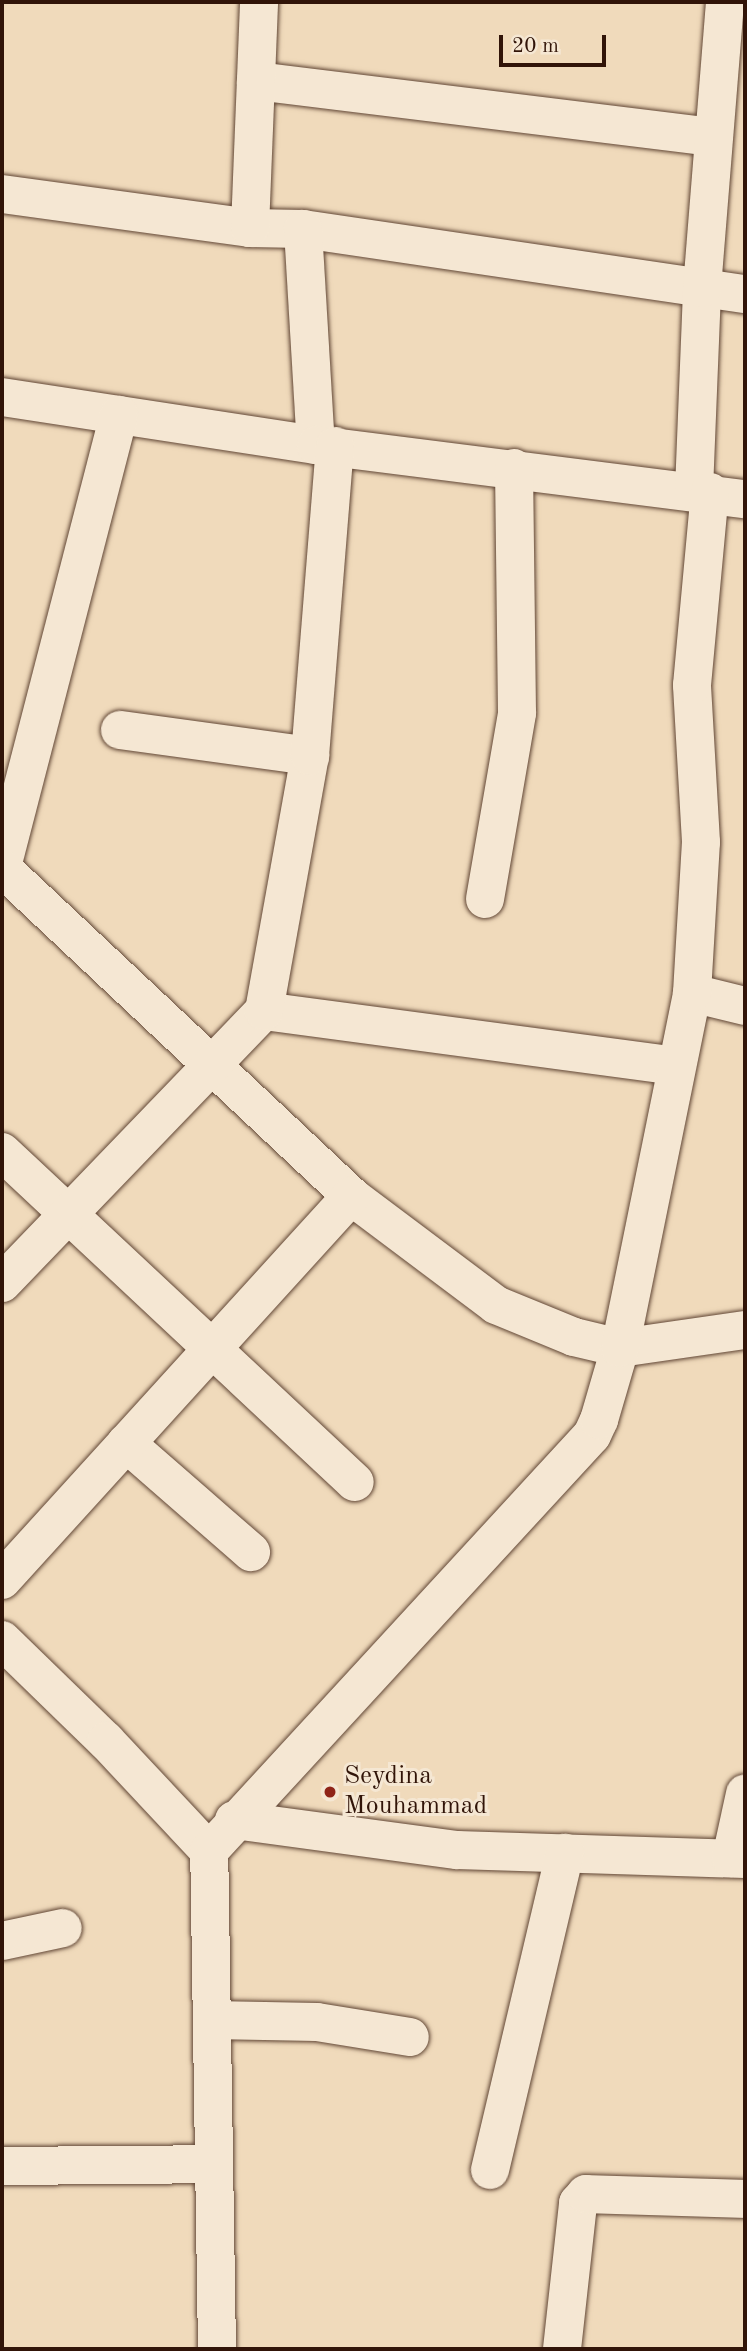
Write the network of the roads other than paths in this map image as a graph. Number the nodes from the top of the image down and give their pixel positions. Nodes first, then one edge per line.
1 (259, 2) edge
2 (725, 2) edge
3 (256, 81) junction
4 (713, 137) junction
5 (2, 194) edge
6 (250, 228) junction
7 (303, 229) junction
8 (702, 288) junction
9 (745, 294) edge
10 (2, 397) edge
11 (119, 415) junction
12 (325, 446) junction
13 (514, 468) junction
14 (716, 494) edge
15 (120, 730) dead end
16 (310, 756) junction
17 (2, 867) edge
18 (485, 899) dead end
19 (692, 993) junction
20 (745, 1006) edge
21 (264, 1011) junction
22 (212, 1065) junction
23 (674, 1066) junction
24 (2, 1152) edge
25 (351, 1196) junction
26 (68, 1214) junction
27 (2, 1283) edge
28 (745, 1330) edge
29 (212, 1348) junction
30 (620, 1348) junction
31 (126, 1443) junction
32 (355, 1482) dead end
33 (251, 1552) dead end
34 (2, 1580) edge
35 (2, 1640) edge
36 (745, 1794) edge
37 (234, 1820) junction
38 (209, 1851) junction
39 (565, 1853) junction
40 (738, 1859) edge
41 (62, 1928) dead end
42 (2, 1941) edge
43 (212, 2020) junction
44 (410, 2037) dead end
45 (215, 2164) junction
46 (2, 2166) edge
47 (490, 2170) dead end
48 (745, 2199) edge
49 (217, 2349) edge
50 (562, 2349) edge

1 - 3 street
2 - 4 street
3 - 4 street
3 - 6 street
4 - 8 street
5 - 6 street
6 - 7 street
7 - 8 street
7 - 12 street
8 - 9 street
8 - 14 street
10 - 11 street
11 - 12 street
11 - 17 street
12 - 13 street
12 - 16 street
13 - 14 street
13 - 18 street
14 - 19 street
15 - 16 street
16 - 21 street
17 - 22 street
19 - 20 street
19 - 23 street
21 - 22 street
21 - 23 street
22 - 25 street
22 - 26 street
23 - 30 street
24 - 26 street
25 - 29 street
25 - 30 street
26 - 27 street
26 - 29 street
28 - 30 street
29 - 31 street
29 - 32 street
30 - 37 street
31 - 33 street
31 - 34 street
35 - 38 street
36 - 40 street
37 - 38 street
37 - 39 street
38 - 43 street
39 - 40 street
39 - 47 street
41 - 42 street
43 - 44 street
43 - 45 street
45 - 46 street
45 - 49 street
48 - 50 street

